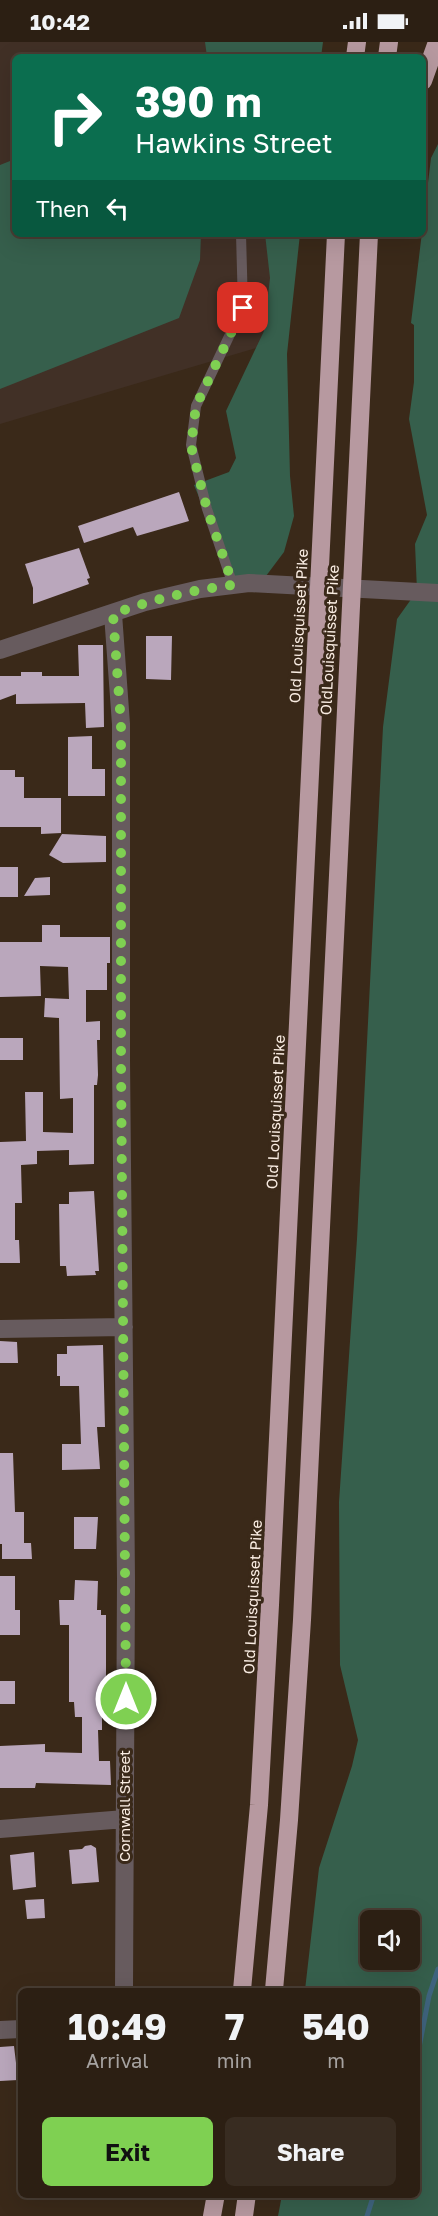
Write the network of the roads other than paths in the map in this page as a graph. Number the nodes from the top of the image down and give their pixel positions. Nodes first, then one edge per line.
1 (437, 42) edge
2 (426, 73) edge
3 (241, 237) edge
4 (336, 237) edge
5 (369, 237) edge
6 (378, 237) edge
7 (365, 293) junction
8 (241, 584) junction
9 (438, 593) edge
10 (113, 614) junction
11 (0, 650) edge
12 (124, 1327) junction
13 (0, 1329) edge
14 (125, 1819) junction
15 (0, 1829) edge
16 (124, 1988) edge
17 (242, 1988) edge
18 (274, 1988) edge
19 (18, 2029) edge
20 (0, 2030) edge
21 (215, 2198) edge
22 (247, 2198) edge
23 (212, 2216) edge
24 (244, 2216) edge

1 - 2 highway
3 - 8 lane
4 - 17 highway, Old Louisquisset Pike
5 - 7 highway
6 - 7 highway
7 - 18 highway, OldLouisquisset Pike
8 - 9 street
8 - 10 street
10 - 11 street
10 - 12 street, Cornwall Street
12 - 13 street
12 - 14 street, Cornwall Street
14 - 15 street
14 - 16 street, Cornwall Street
19 - 20 street
21 - 23 highway
22 - 24 highway

